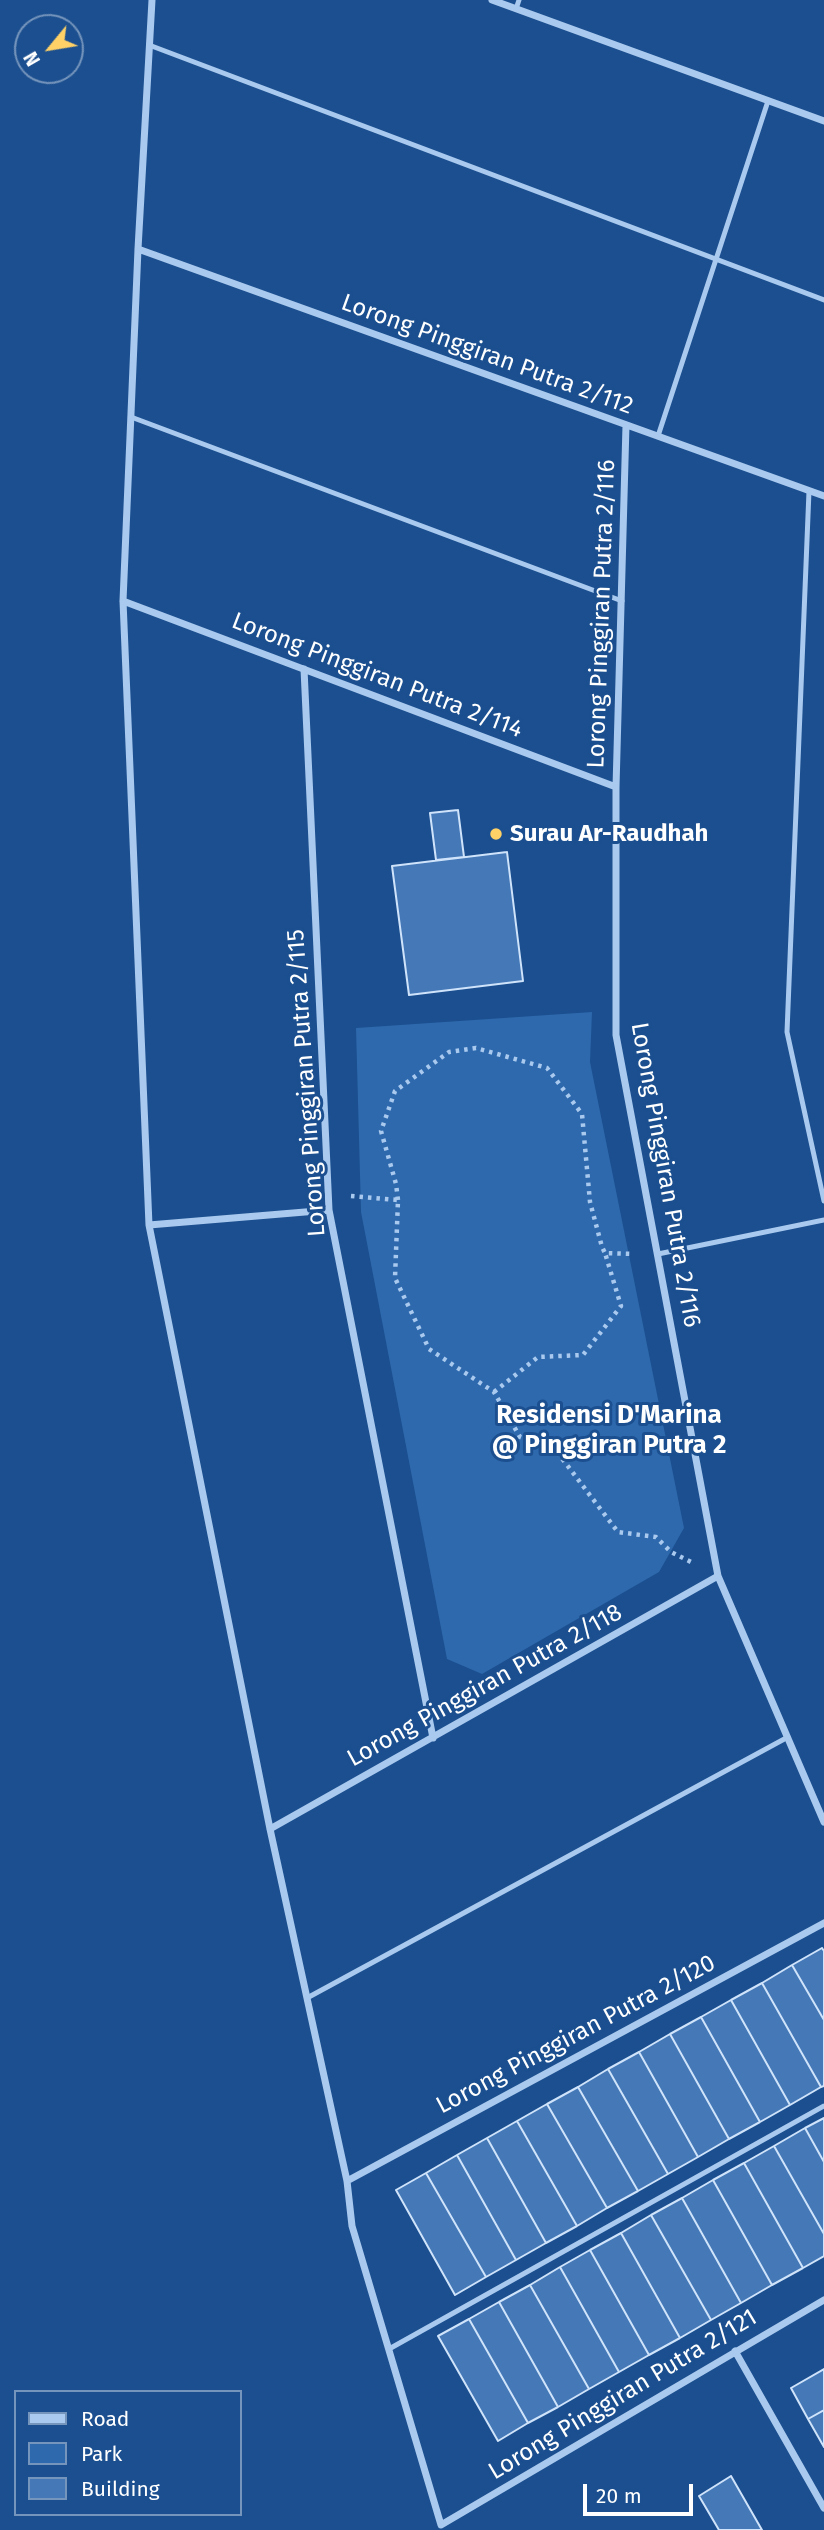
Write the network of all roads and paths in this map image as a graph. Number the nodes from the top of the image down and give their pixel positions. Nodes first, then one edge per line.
1 (152, 0) edge
2 (492, 0) edge
3 (519, 0) edge
4 (516, 9) junction
5 (149, 45) junction
6 (768, 101) junction
7 (824, 121) edge
8 (138, 249) junction
9 (716, 259) junction
10 (824, 300) edge
11 (131, 418) junction
12 (626, 425) junction
13 (658, 436) junction
14 (809, 491) junction
15 (824, 496) edge
16 (123, 601) junction
17 (622, 601) junction
18 (304, 670) junction
19 (616, 787) junction
20 (329, 1194) junction
21 (398, 1200) junction
22 (824, 1201) edge
23 (329, 1210) junction
24 (824, 1220) edge
25 (149, 1224) junction
26 (606, 1253) junction
27 (658, 1254) junction
28 (494, 1392) junction
29 (718, 1576) junction
30 (788, 1737) junction
31 (433, 1738) junction
32 (824, 1822) edge
33 (270, 1829) junction
34 (824, 1923) edge
35 (307, 1998) junction
36 (824, 2106) edge
37 (347, 2181) junction
38 (824, 2300) edge
39 (389, 2349) junction
40 (735, 2351) junction
41 (824, 2508) edge

1 - 5 street
2 - 4 street
3 - 4 lane
4 - 6 street
5 - 8 street
5 - 9 lane
6 - 7 street
6 - 9 lane
8 - 11 street
8 - 12 street, Lorong Pinggiran Putra 2/112
9 - 10 lane
9 - 13 lane
11 - 16 street
11 - 17 lane
12 - 13 street, Lorong Pinggiran Putra 2/112
12 - 17 street, Lorong Pinggiran Putra 2/116
13 - 14 street, Lorong Pinggiran Putra 2/112
14 - 15 street, Lorong Pinggiran Putra 2/112
14 - 22 lane
16 - 18 street, Lorong Pinggiran Putra 2/114
16 - 25 street
17 - 19 street, Lorong Pinggiran Putra 2/116
18 - 19 street, Lorong Pinggiran Putra 2/114
18 - 20 street, Lorong Pinggiran Putra 2/115
19 - 27 street, Lorong Pinggiran Putra 2/116
20 - 21 path
20 - 23 street, Lorong Pinggiran Putra 2/115
21 - 26 path
21 - 28 path
23 - 25 street
23 - 31 street, Lorong Pinggiran Putra 2/115
24 - 27 lane
25 - 33 street
26 - 27 path
26 - 28 path
27 - 29 street, Lorong Pinggiran Putra 2/116
28 - 29 path
29 - 30 street, Lorong Pinggiran Putra 2/116
29 - 31 street, Lorong Pinggiran Putra 2/118
30 - 32 street, Lorong Pinggiran Putra 2/116
30 - 35 lane
31 - 33 street, Lorong Pinggiran Putra 2/118
33 - 35 street
34 - 37 street, Lorong Pinggiran Putra 2/120
35 - 37 street
36 - 39 lane
37 - 39 street
38 - 40 street, Lorong Pinggiran Putra 2/121
39 - 40 street, Lorong Pinggiran Putra 2/121
40 - 41 street

